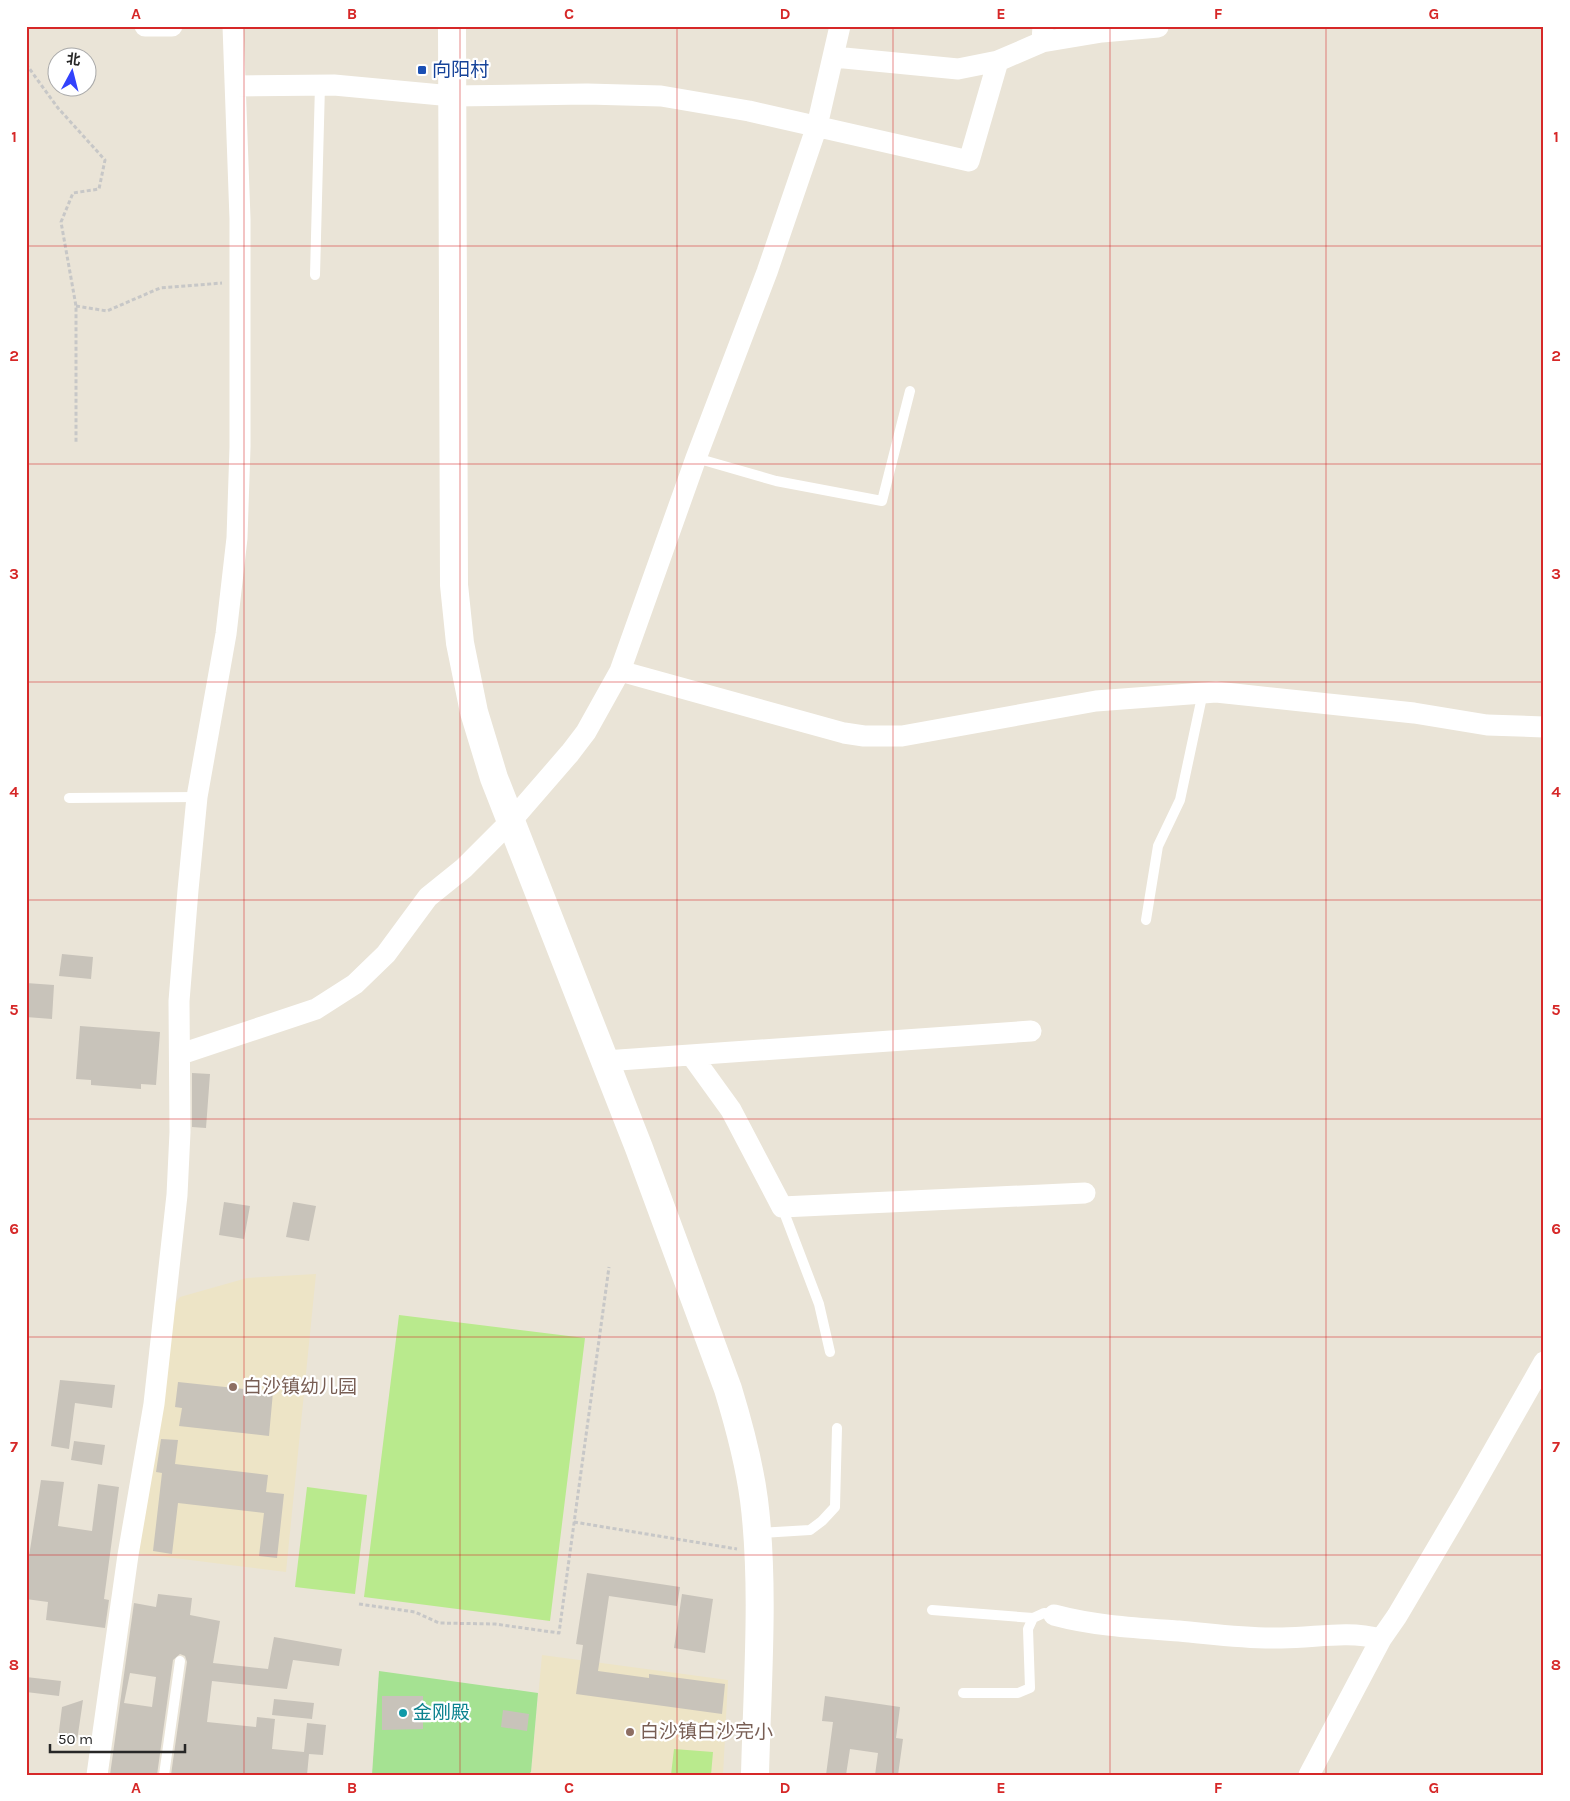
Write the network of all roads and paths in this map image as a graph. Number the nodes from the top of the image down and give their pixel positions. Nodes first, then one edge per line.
1 (145, 26) edge
2 (172, 26) edge
3 (233, 26) edge
4 (452, 26) edge
5 (840, 26) edge
6 (1158, 27) edge
7 (1042, 34) edge
8 (834, 57) junction
9 (998, 61) junction
10 (26, 64) edge
11 (320, 85) junction
12 (236, 86) junction
13 (452, 96) junction
14 (817, 126) junction
15 (316, 275) dead end
16 (240, 281) junction
17 (76, 306) junction
18 (910, 391) dead end
19 (76, 444) dead end
20 (696, 458) junction
21 (620, 671) junction
22 (1203, 692) junction
23 (1544, 726) edge
24 (197, 797) junction
25 (69, 798) dead end
26 (511, 822) junction
27 (1146, 920) dead end
28 (1031, 1031) dead end
29 (180, 1054) junction
30 (692, 1056) junction
31 (605, 1060) junction
32 (1085, 1193) dead end
33 (782, 1207) junction
34 (609, 1267) dead end
35 (830, 1352) dead end
36 (1544, 1362) edge
37 (838, 1428) dead end
38 (574, 1522) junction
39 (757, 1543) junction
40 (359, 1604) dead end
41 (932, 1610) dead end
42 (1054, 1615) joint
43 (1033, 1618) junction
44 (1381, 1639) junction
45 (180, 1660) dead end
46 (963, 1693) dead end
47 (97, 1775) edge
48 (164, 1775) edge
49 (755, 1775) edge
50 (1309, 1775) edge

1 - 2 street
3 - 12 street
4 - 13 main road
5 - 8 street
6 - 7 street
7 - 9 street
8 - 9 street
8 - 14 street
9 - 14 street
10 - 17 path
11 - 12 street
11 - 13 street
11 - 15 lane
12 - 16 street
13 - 14 street
13 - 26 main road
14 - 20 street
16 - 17 path
16 - 24 street
17 - 19 path
18 - 20 lane
20 - 21 street
21 - 22 street
21 - 26 street
22 - 23 street
22 - 27 lane
24 - 25 lane
24 - 29 street
26 - 29 street
26 - 31 main road
28 - 30 street
29 - 47 street
30 - 31 street
30 - 33 street
31 - 39 main road
32 - 33 street
33 - 35 lane
34 - 38 path
36 - 44 street
37 - 39 lane
38 - 39 path
38 - 40 path
39 - 49 main road
41 - 43 lane
42 - 43 lane
42 - 44 street
43 - 46 lane
44 - 50 street
45 - 48 lane

